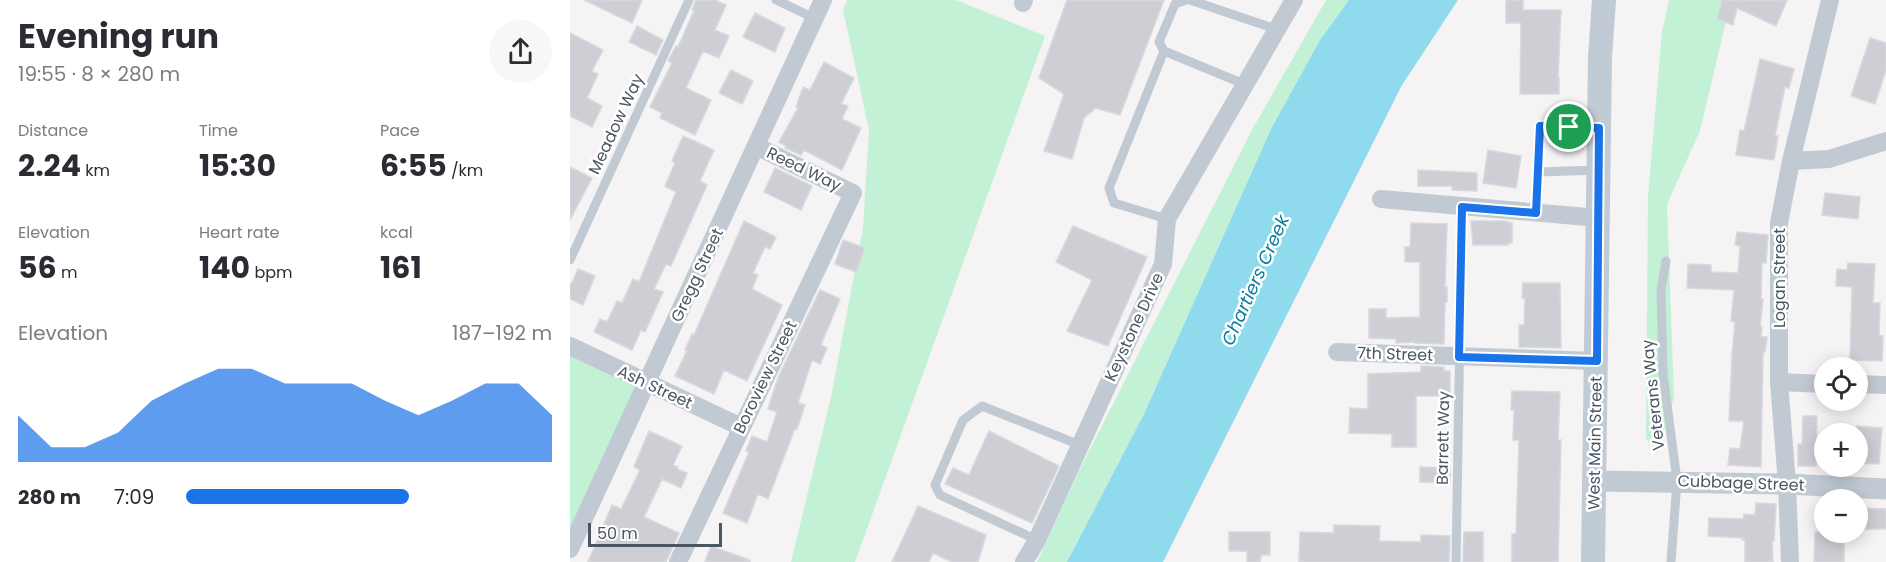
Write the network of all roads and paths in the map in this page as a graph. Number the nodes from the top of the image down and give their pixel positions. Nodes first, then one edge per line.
1 (689, 0) edge
2 (776, 0) edge
3 (823, 0) edge
4 (1188, 0) edge
5 (1294, 0) edge
6 (1604, 0) edge
7 (1830, 0) edge
8 (814, 18) junction
9 (1276, 29) junction
10 (1164, 51) junction
11 (1244, 84) junction
12 (1599, 128) junction
13 (1886, 141) edge
14 (756, 146) junction
15 (1791, 161) junction
16 (1599, 170) junction
17 (1538, 172) junction
18 (853, 193) joint
19 (1381, 198) dead end
20 (1462, 207) junction
21 (1536, 213) junction
22 (1599, 218) junction
23 (1167, 219) junction
24 (570, 260) edge
25 (1666, 261) dead end
26 (570, 346) edge
27 (1337, 352) dead end
28 (1459, 357) junction
29 (1597, 361) junction
30 (1779, 382) junction
31 (647, 383) junction
32 (1814, 384) edge
33 (1868, 384) edge
34 (1886, 385) edge
35 (741, 427) junction
36 (1080, 446) junction
37 (1595, 481) junction
38 (1677, 481) junction
39 (1787, 484) junction
40 (1886, 489) edge
41 (1037, 540) junction
42 (570, 549) edge
43 (678, 562) edge
44 (1024, 562) edge
45 (1456, 562) edge
46 (1593, 562) edge
47 (1671, 562) edge
48 (1790, 562) edge

1 - 24 lane, Meadow Way
2 - 8 lane
3 - 8 street, Gregg Street
4 - 9 lane
4 - 10 lane
5 - 9 street, Keystone Drive
6 - 12 main road, West Main Street
7 - 15 street, Logan Street
8 - 14 street, Gregg Street
9 - 11 street, Keystone Drive
10 - 11 lane
10 - 23 lane
11 - 23 street, Keystone Drive
12 - 16 main road, West Main Street
12 - 17 lane
13 - 15 street
14 - 18 street, Reed Way
14 - 31 street, Gregg Street
15 - 30 street, Logan Street
16 - 17 lane
16 - 22 main road, West Main Street
17 - 21 lane
18 - 35 street, Boroview Street
19 - 20 street
20 - 21 street
20 - 28 lane, Barrett Way
21 - 22 street
22 - 29 main road, West Main Street
23 - 36 street, Keystone Drive
25 - 38 lane, Veterans Way
26 - 31 street, Ash Street
27 - 28 street, 7th Street
28 - 29 street, 7th Street
28 - 45 lane, Barrett Way
29 - 37 main road, West Main Street
30 - 32 street
30 - 39 street, Logan Street
31 - 35 street, Ash Street
31 - 42 street, Gregg Street
33 - 34 street
35 - 43 street, Boroview Street
36 - 41 street, Keystone Drive
36 - 41 lane
37 - 38 street, Cubbage Street
37 - 46 main road, West Main Street
38 - 39 street, Cubbage Street
38 - 47 lane, Veterans Way
39 - 40 street, Cubbage Street
39 - 48 street, Logan Street
41 - 44 street, Keystone Drive

